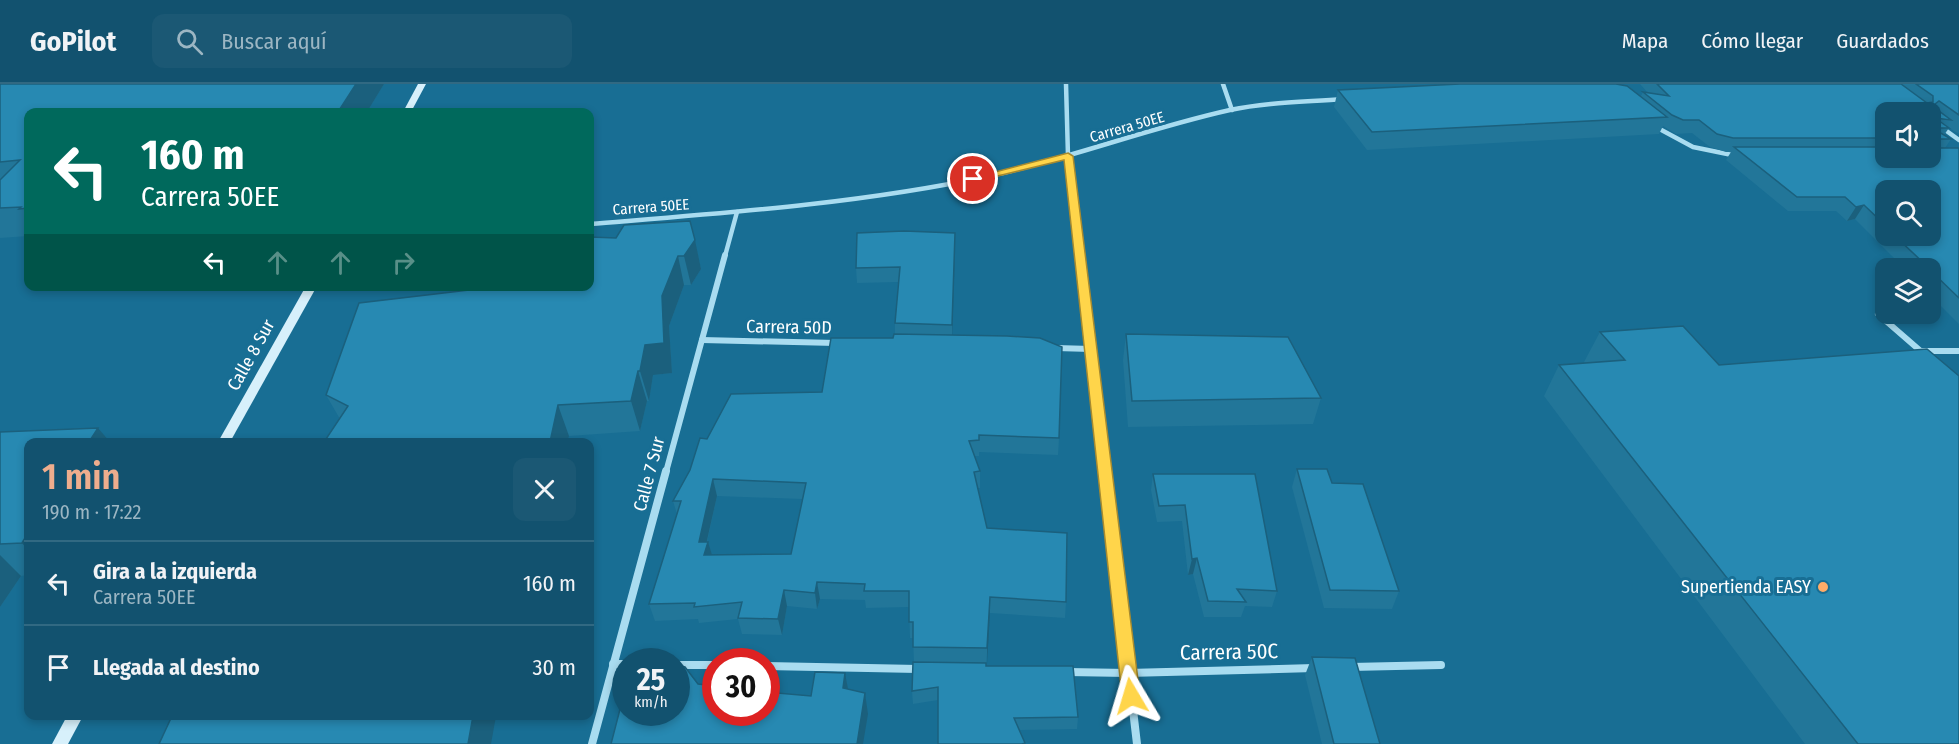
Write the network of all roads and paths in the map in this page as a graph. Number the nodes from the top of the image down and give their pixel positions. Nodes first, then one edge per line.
1 (422, 84) edge
2 (1066, 84) edge
3 (1223, 84) edge
4 (1346, 99) edge
5 (409, 108) edge
6 (1232, 110) junction
7 (1647, 121) edge
8 (1941, 127) edge
9 (1959, 140) edge
10 (1068, 156) junction
11 (1742, 156) edge
12 (737, 212) junction
13 (594, 224) edge
14 (309, 291) edge
15 (1890, 324) edge
16 (702, 340) junction
17 (840, 343) edge
18 (1046, 348) edge
19 (1091, 349) junction
20 (1921, 351) junction
21 (1959, 351) edge
22 (1929, 358) edge
23 (226, 438) edge
24 (618, 648) edge
25 (1441, 665) dead end
26 (780, 666) edge
27 (1325, 668) edge
28 (1337, 668) edge
29 (930, 669) edge
30 (612, 671) edge
31 (1058, 672) edge
32 (1128, 673) junction
33 (73, 720) edge
34 (60, 744) edge
35 (592, 744) edge
36 (1137, 744) edge

1 - 5 street
2 - 10 street
3 - 6 street
4 - 6 street, Carrera 50EE
6 - 10 street, Carrera 50EE
7 - 11 street
8 - 9 street
10 - 12 street, Carrera 50EE
10 - 19 street
12 - 13 street, Carrera 50EE
12 - 16 street, Calle 7 Sur
14 - 23 street, Calle 8 Sur
15 - 20 street
16 - 17 street, Carrera 50D
16 - 24 street, Calle 7 Sur
18 - 19 street
19 - 32 street
20 - 21 street
20 - 22 street
25 - 28 street
26 - 29 street
27 - 32 street, Carrera 50C
30 - 35 street, Calle 7 Sur
31 - 32 street, Carrera 50C
32 - 36 street
33 - 34 street

